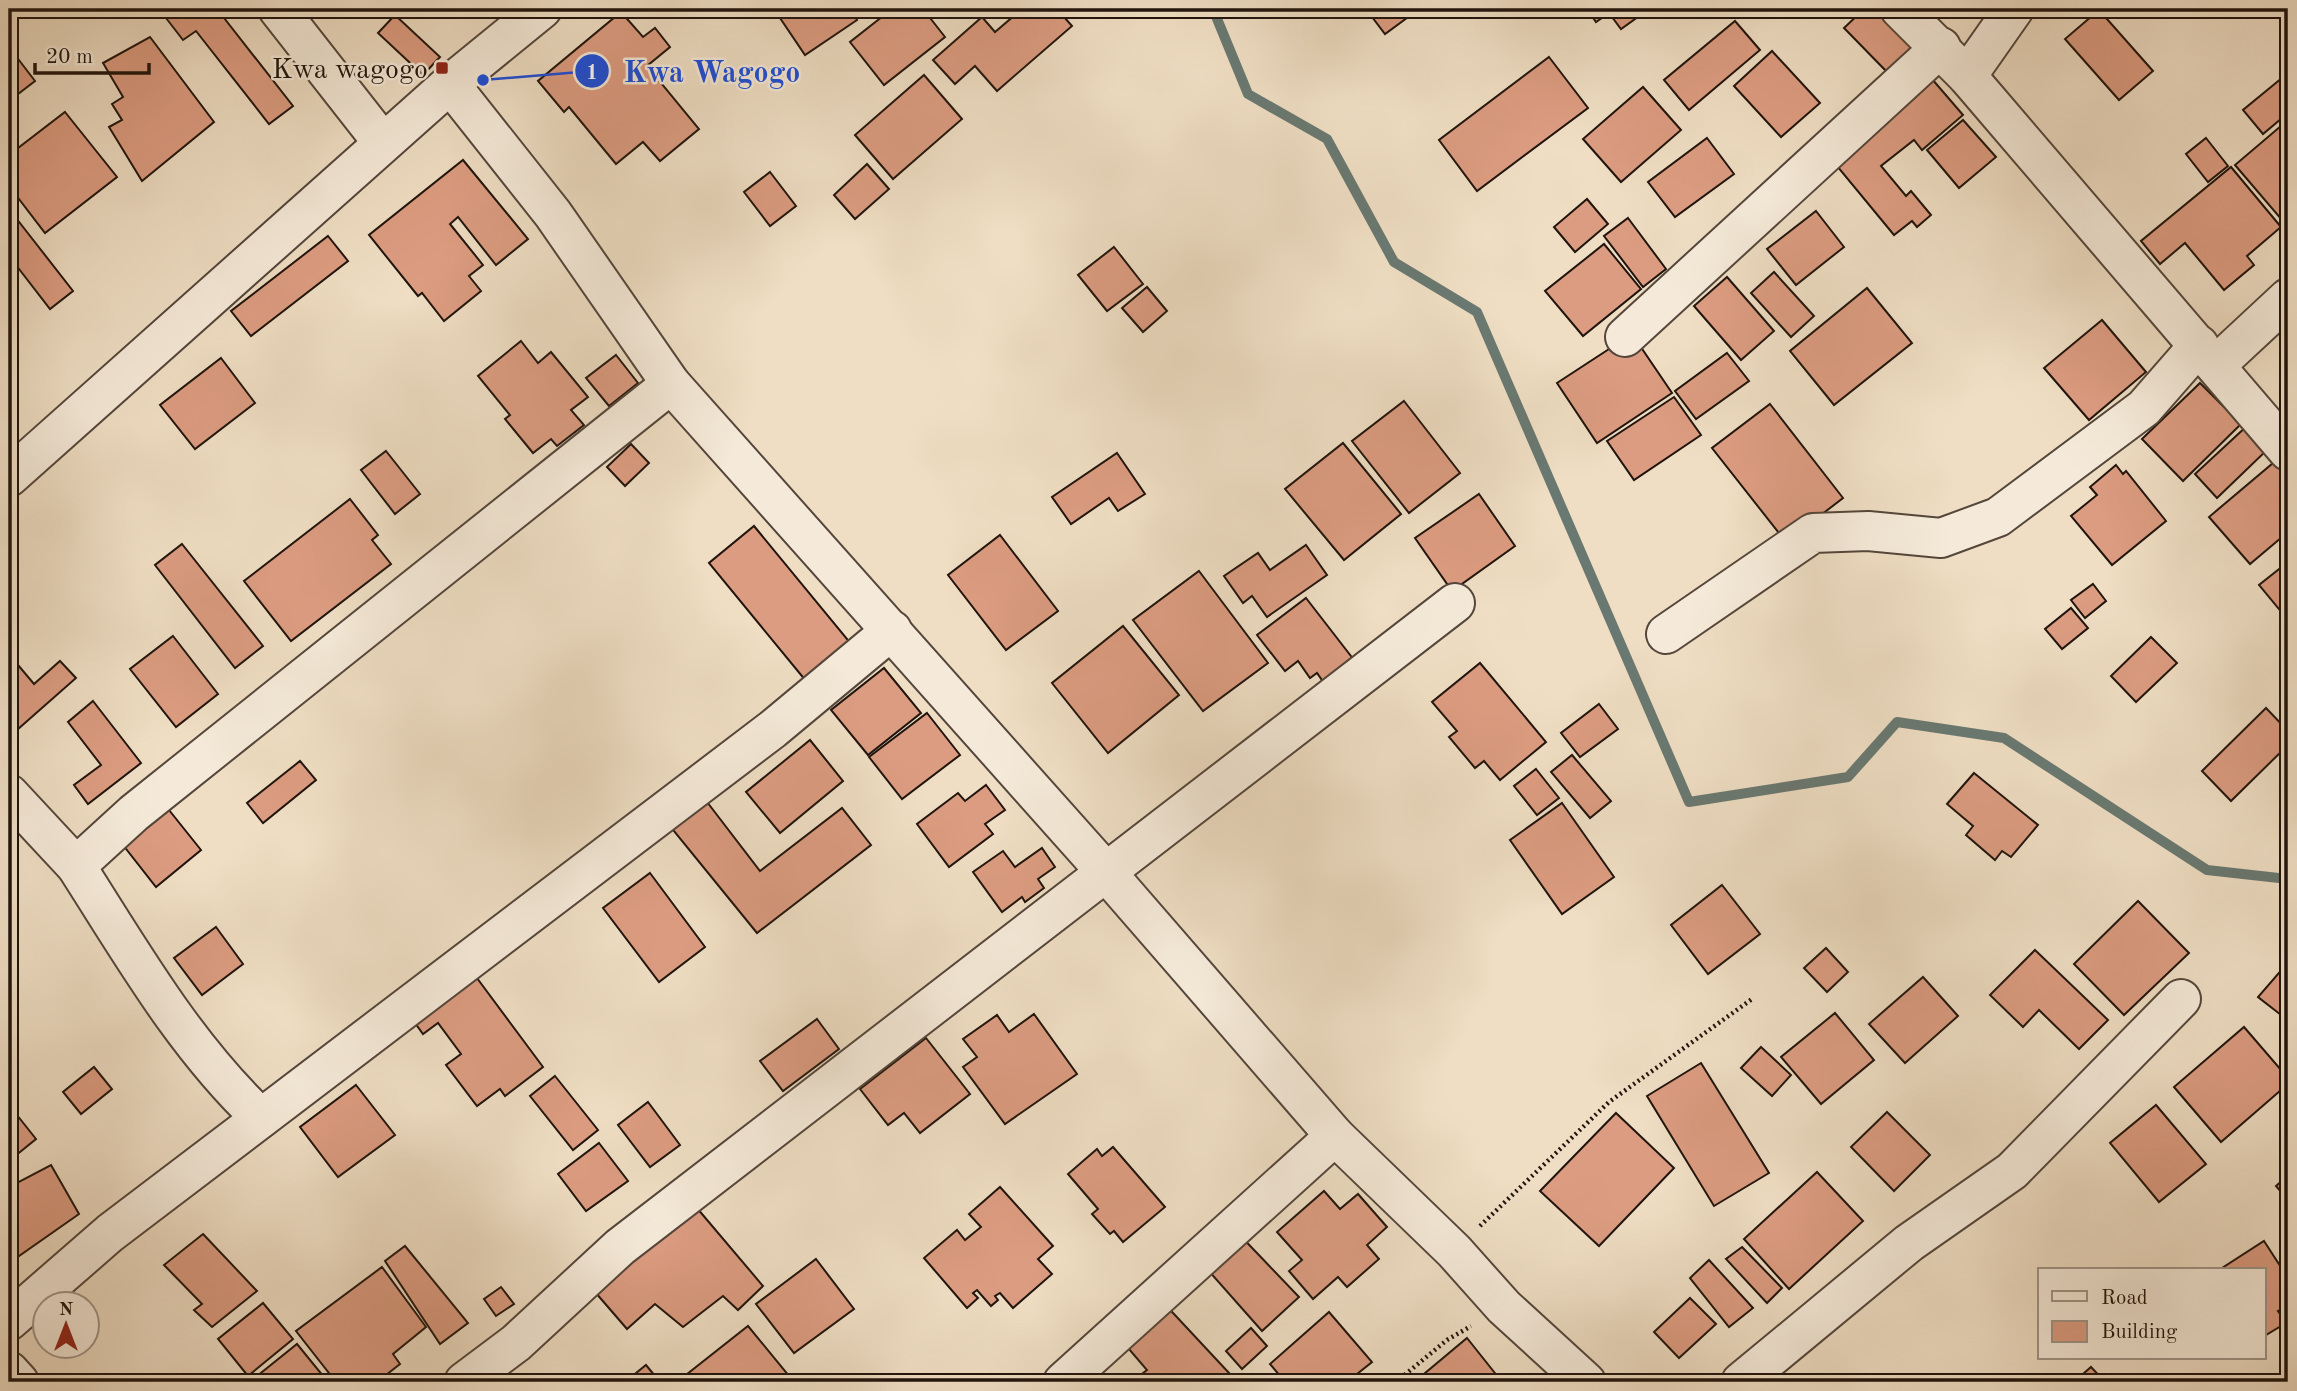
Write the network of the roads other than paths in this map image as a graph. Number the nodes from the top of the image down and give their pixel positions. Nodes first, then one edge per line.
1 (278, 9) edge
2 (542, 9) edge
3 (1900, 9) edge
4 (2014, 9) edge
5 (1941, 47) junction
6 (1967, 76) junction
7 (450, 84) junction
8 (383, 143) junction
9 (2288, 298) edge
10 (1625, 338) dead end
11 (2207, 355) junction
12 (671, 384) junction
13 (2288, 451) edge
14 (9, 477) edge
15 (1455, 603) dead end
16 (891, 630) junction
17 (1665, 634) dead end
18 (9, 794) edge
19 (76, 866) junction
20 (1105, 871) junction
21 (2181, 999) dead end
22 (261, 1118) junction
23 (1335, 1136) junction
24 (9, 1321) edge
25 (464, 1382) edge
26 (1063, 1382) edge
27 (1586, 1382) edge
28 (1741, 1382) edge

1 - 8 street
2 - 7 street
3 - 5 street
4 - 6 street
5 - 6 street
5 - 10 street
6 - 11 street
7 - 8 street
7 - 12 street
8 - 14 street
9 - 11 street
11 - 13 street
11 - 17 street
12 - 16 street
12 - 19 street
15 - 20 street
16 - 20 street
16 - 22 street
18 - 19 street
19 - 22 street
20 - 23 street
20 - 25 street
21 - 28 street
22 - 24 street
23 - 26 street
23 - 27 street

